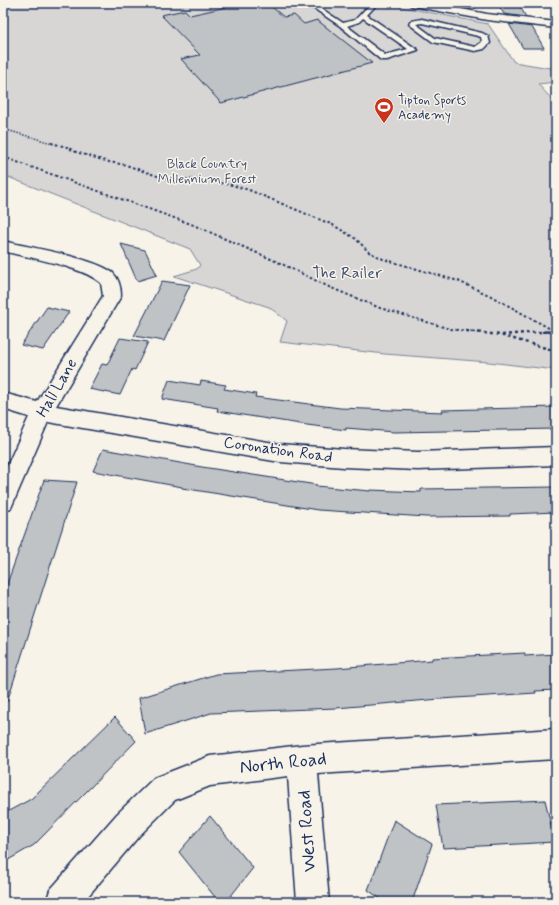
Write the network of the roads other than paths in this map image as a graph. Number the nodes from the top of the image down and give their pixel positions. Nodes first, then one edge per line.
1 (309, 3) edge
2 (375, 3) edge
3 (412, 3) edge
4 (363, 15) junction
5 (342, 25) junction
6 (556, 25) edge
7 (433, 40) junction
8 (410, 47) junction
9 (3, 246) edge
10 (3, 401) edge
11 (42, 412) junction
12 (556, 456) edge
13 (3, 501) edge
14 (556, 744) edge
15 (302, 760) junction
16 (62, 902) edge
17 (312, 902) edge

1 - 5 lane
2 - 4 lane
3 - 6 street
4 - 5 lane
4 - 8 lane
5 - 8 lane
7 - 7 lane
7 - 8 lane
9 - 11 street, Hall Lane
10 - 11 street, Coronation Road
11 - 12 street, Coronation Road
11 - 13 street, Hall Lane
14 - 15 street, North Road
15 - 16 street, North Road
15 - 17 street, West Road

